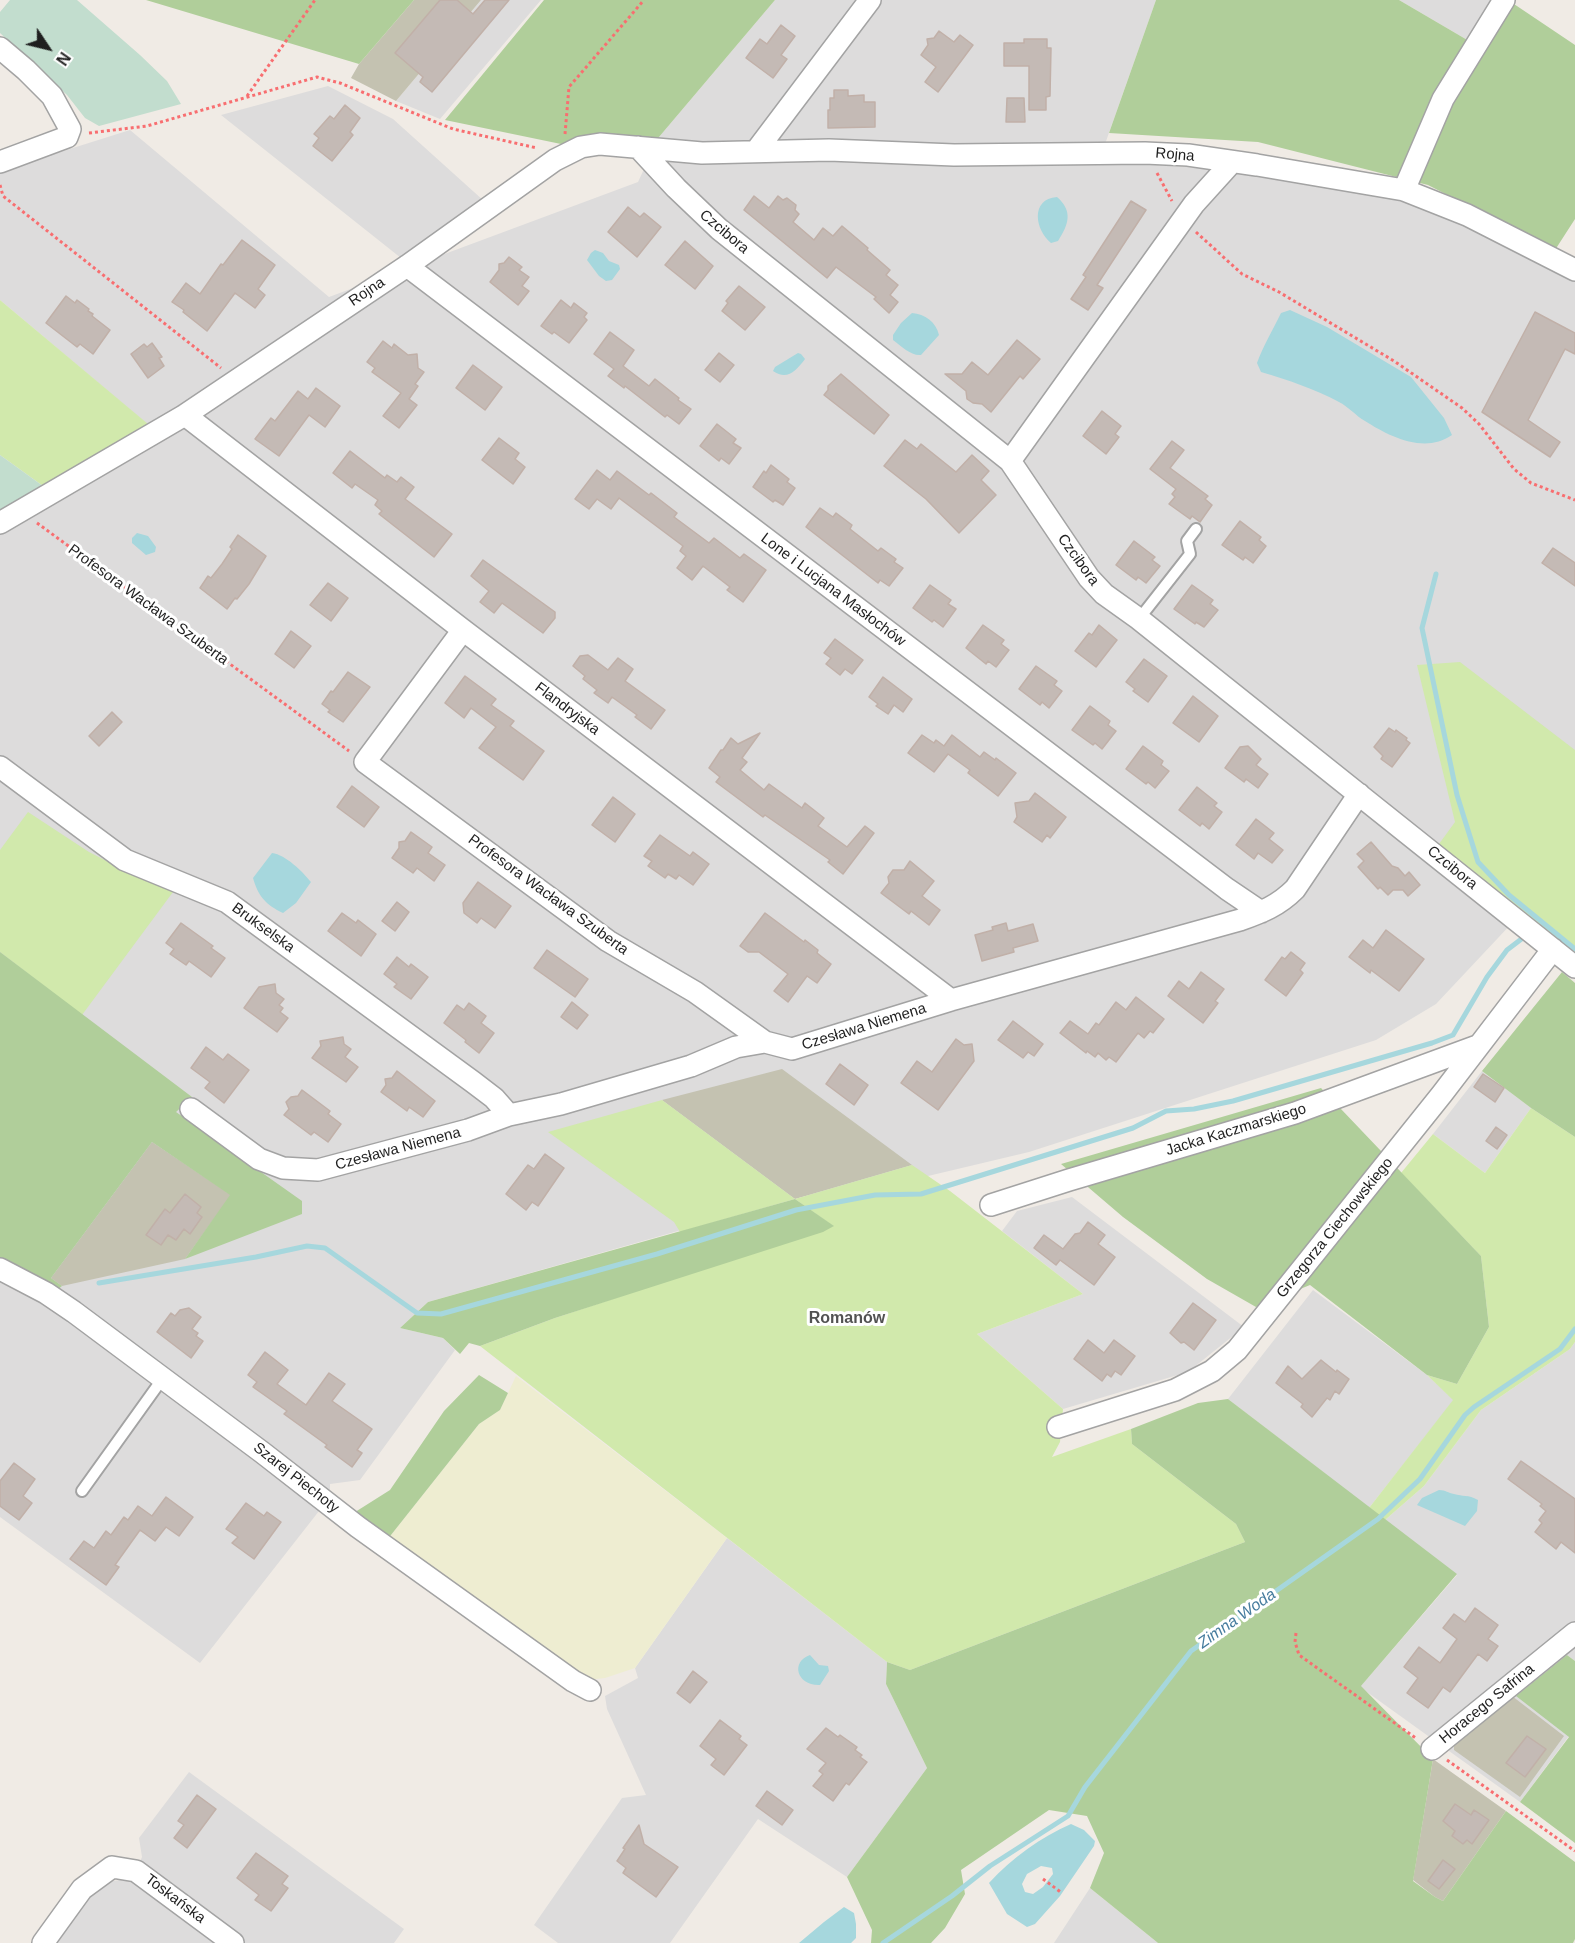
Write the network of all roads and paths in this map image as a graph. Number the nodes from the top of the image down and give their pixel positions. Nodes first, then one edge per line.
1 (315, 0) edge
2 (644, 0) edge
3 (870, 0) edge
4 (1504, 0) edge
5 (0, 48) edge
6 (246, 98) junction
7 (70, 129) junction
8 (638, 147) junction
9 (756, 152) junction
10 (1146, 153) junction
11 (564, 155) junction
12 (0, 162) edge
13 (1232, 162) junction
14 (0, 185) edge
15 (1404, 190) junction
16 (1183, 219) junction
17 (407, 266) junction
18 (1575, 270) edge
19 (237, 380) junction
20 (185, 415) junction
21 (1010, 462) junction
22 (1575, 500) edge
23 (20, 511) junction
24 (0, 523) edge
25 (1196, 529) dead end
26 (1139, 619) junction
27 (463, 630) junction
28 (365, 762) junction
29 (0, 767) edge
30 (1359, 794) junction
31 (1261, 912) junction
32 (1552, 949) junction
33 (1575, 967) edge
34 (951, 1000) junction
35 (765, 1042) junction
36 (1478, 1046) junction
37 (191, 1109) dead end
38 (509, 1115) junction
39 (991, 1205) dead end
40 (0, 1269) edge
41 (163, 1378) junction
42 (1058, 1427) dead end
43 (82, 1491) dead end
44 (1296, 1633) dead end
45 (1575, 1633) edge
46 (590, 1690) dead end
47 (1432, 1749) junction
48 (1575, 1851) edge
49 (1043, 1878) dead end
50 (1062, 1893) dead end
51 (43, 1943) edge
52 (233, 1943) edge

1 - 6 path
2 - 11 path
3 - 9 street
4 - 15 street
5 - 7 street
6 - 7 path
6 - 11 path
7 - 12 street
8 - 9 street, Rojna
8 - 11 street, Rojna
8 - 21 street, Czcibora
9 - 10 street, Rojna
10 - 13 street, Rojna
10 - 16 path
11 - 17 street, Rojna
13 - 15 street, Rojna
13 - 16 street
14 - 19 path
15 - 18 street, Rojna
16 - 21 street
16 - 22 path
17 - 19 street, Rojna
17 - 31 street, Lone i Lucjana Masłochów
19 - 20 street, Rojna
20 - 23 street, Rojna
20 - 27 street, Flandryjska
21 - 26 street, Czcibora
23 - 24 street, Rojna
23 - 28 path, Profesora Wacława Szuberta
25 - 26 lane
26 - 30 street, Czcibora
27 - 28 street
27 - 34 street, Flandryjska
28 - 35 street, Profesora Wacława Szuberta
29 - 38 street, Brukselska
30 - 31 street, Czesława Niemena
30 - 32 street, Czcibora
31 - 34 street, Czesława Niemena
32 - 33 street, Czcibora
32 - 36 street, Grzegorza Ciechowskiego
34 - 35 street, Czesława Niemena
35 - 38 street, Czesława Niemena
36 - 39 street, Jacka Kaczmarskiego
36 - 42 street, Grzegorza Ciechowskiego
37 - 38 street, Czesława Niemena
40 - 41 street, Szarej Piechoty
41 - 43 lane
41 - 46 street, Szarej Piechoty
44 - 47 path, Horacego Safrina
45 - 47 street, Horacego Safrina
47 - 48 path
49 - 50 path
51 - 52 street, Toskańska

